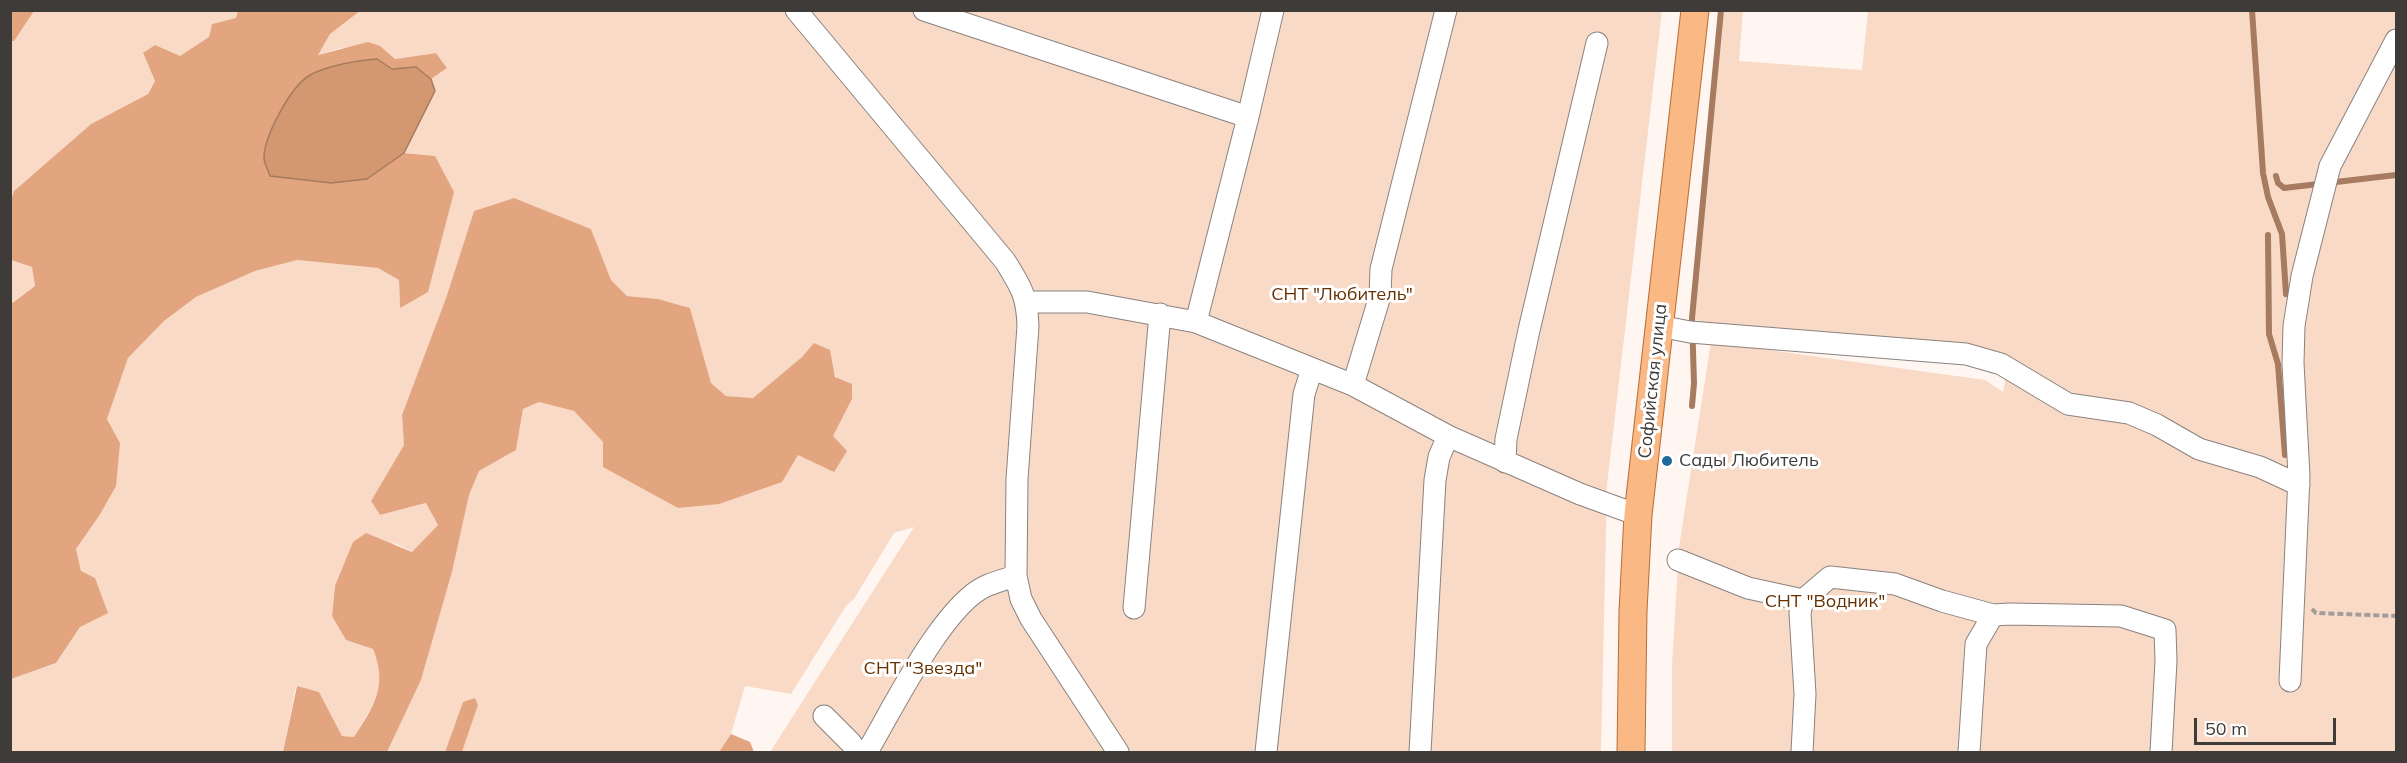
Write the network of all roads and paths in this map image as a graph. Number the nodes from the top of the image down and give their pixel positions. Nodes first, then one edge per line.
1 (796, 10) edge
2 (924, 10) edge
3 (1273, 10) edge
4 (1446, 10) edge
5 (1695, 10) edge
6 (2397, 40) edge
7 (1597, 43) dead end
8 (1248, 117) junction
9 (1027, 302) junction
10 (1160, 314) junction
11 (1196, 322) junction
12 (1659, 326) junction
13 (1312, 369) junction
14 (1353, 385) junction
15 (1448, 436) junction
16 (1505, 462) junction
17 (2299, 485) junction
18 (1638, 515) junction
19 (1678, 560) dead end
20 (1016, 576) junction
21 (2294, 598) junction
22 (1803, 600) junction
23 (1134, 608) dead end
24 (1993, 615) junction
25 (2397, 616) edge
26 (2290, 681) dead end
27 (824, 716) dead end
28 (857, 753) edge
29 (867, 753) edge
30 (1118, 753) edge
31 (1266, 753) edge
32 (1420, 753) edge
33 (1631, 753) edge
34 (1802, 753) edge
35 (1969, 753) edge
36 (2161, 753) edge

1 - 9 lane
2 - 8 lane
3 - 8 lane
4 - 14 lane
5 - 12 main road, Софийская улица
6 - 17 lane
7 - 16 lane
8 - 11 lane
9 - 10 lane
9 - 20 lane
10 - 11 lane
10 - 23 lane
11 - 13 lane
12 - 17 lane
12 - 18 main road, Софийская улица
13 - 14 lane
13 - 31 lane
14 - 15 lane
15 - 16 lane
15 - 32 lane
16 - 18 lane
17 - 21 lane
18 - 33 main road, Софийская улица
19 - 22 lane
20 - 29 lane
20 - 30 lane
21 - 25 path
21 - 26 lane
22 - 24 lane
22 - 34 lane
24 - 35 lane
24 - 36 lane
27 - 28 lane

